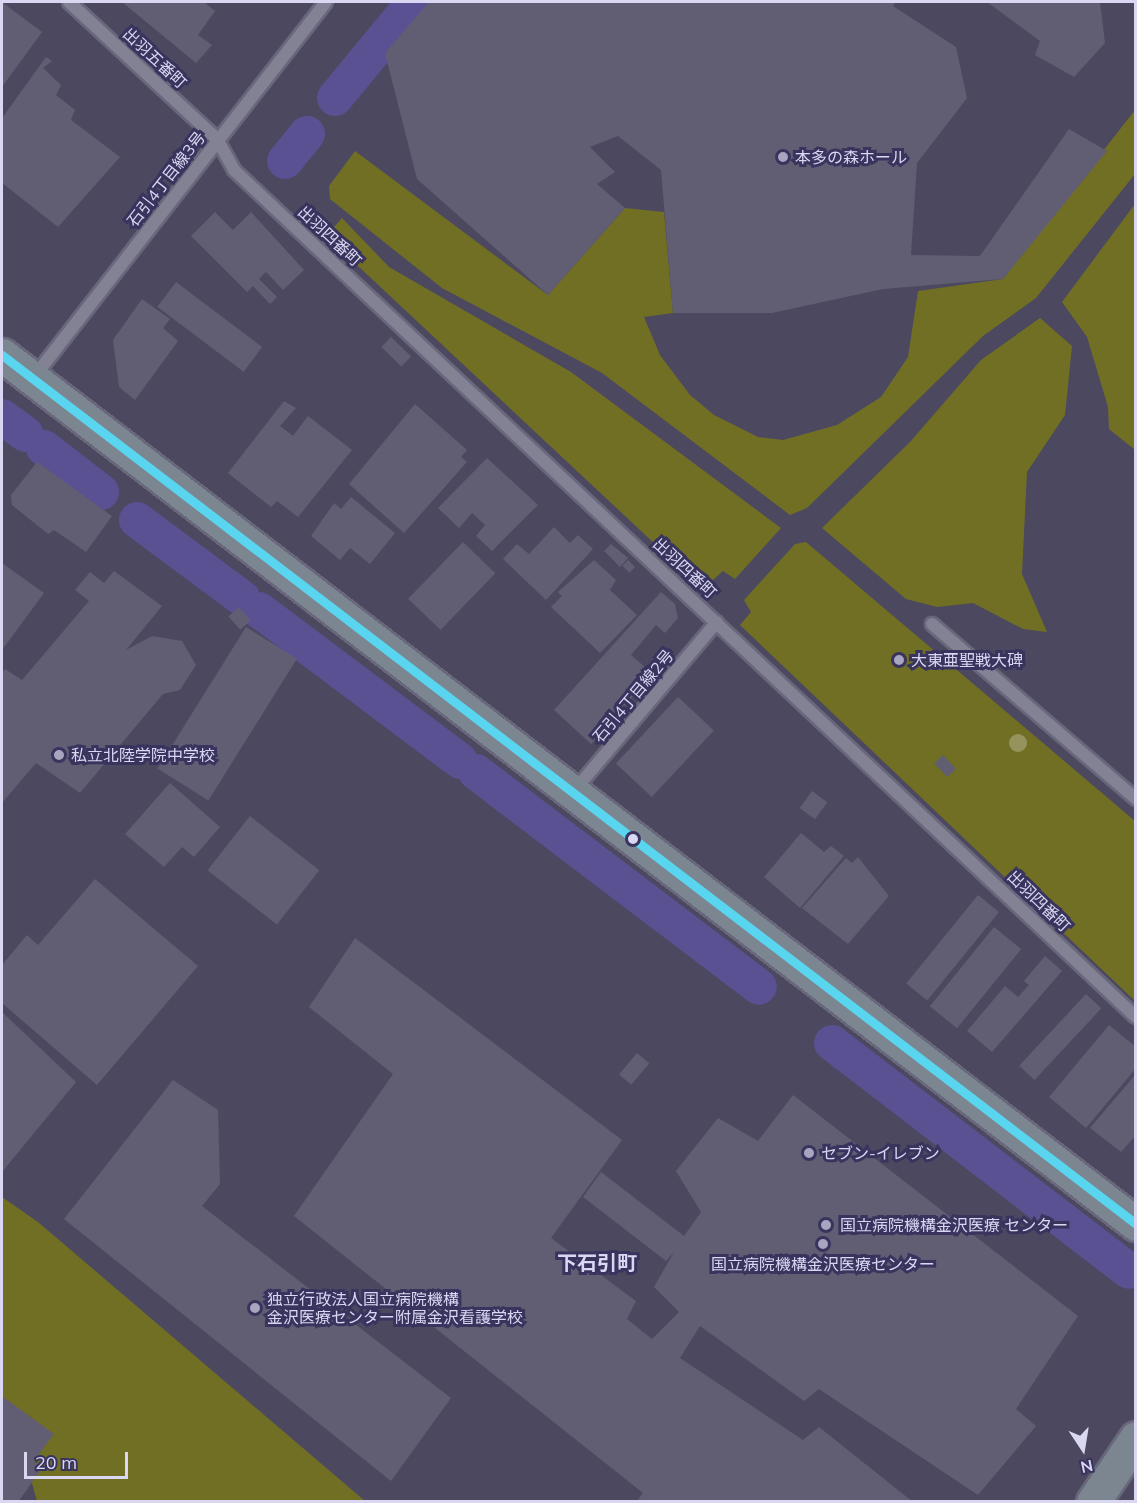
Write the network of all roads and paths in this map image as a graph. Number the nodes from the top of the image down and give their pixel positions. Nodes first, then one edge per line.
1 (69, 2) edge
2 (326, 2) edge
3 (218, 140) junction
4 (2, 355) edge
5 (33, 378) junction
6 (717, 622) junction
7 (932, 624) dead end
8 (574, 791) junction
9 (1136, 799) edge
10 (1136, 1017) edge
11 (1136, 1224) edge
12 (1136, 1438) edge
13 (1093, 1502) edge

1 - 3 street, 出羽五番町
2 - 3 street, 石引4丁目線3号
3 - 5 street, 石引4丁目線3号
3 - 6 street, 出羽四番町
4 - 5 main road
5 - 8 main road
6 - 8 street, 石引4丁目線2号
6 - 10 street, 出羽四番町
7 - 9 street
8 - 11 main road
12 - 13 main road

